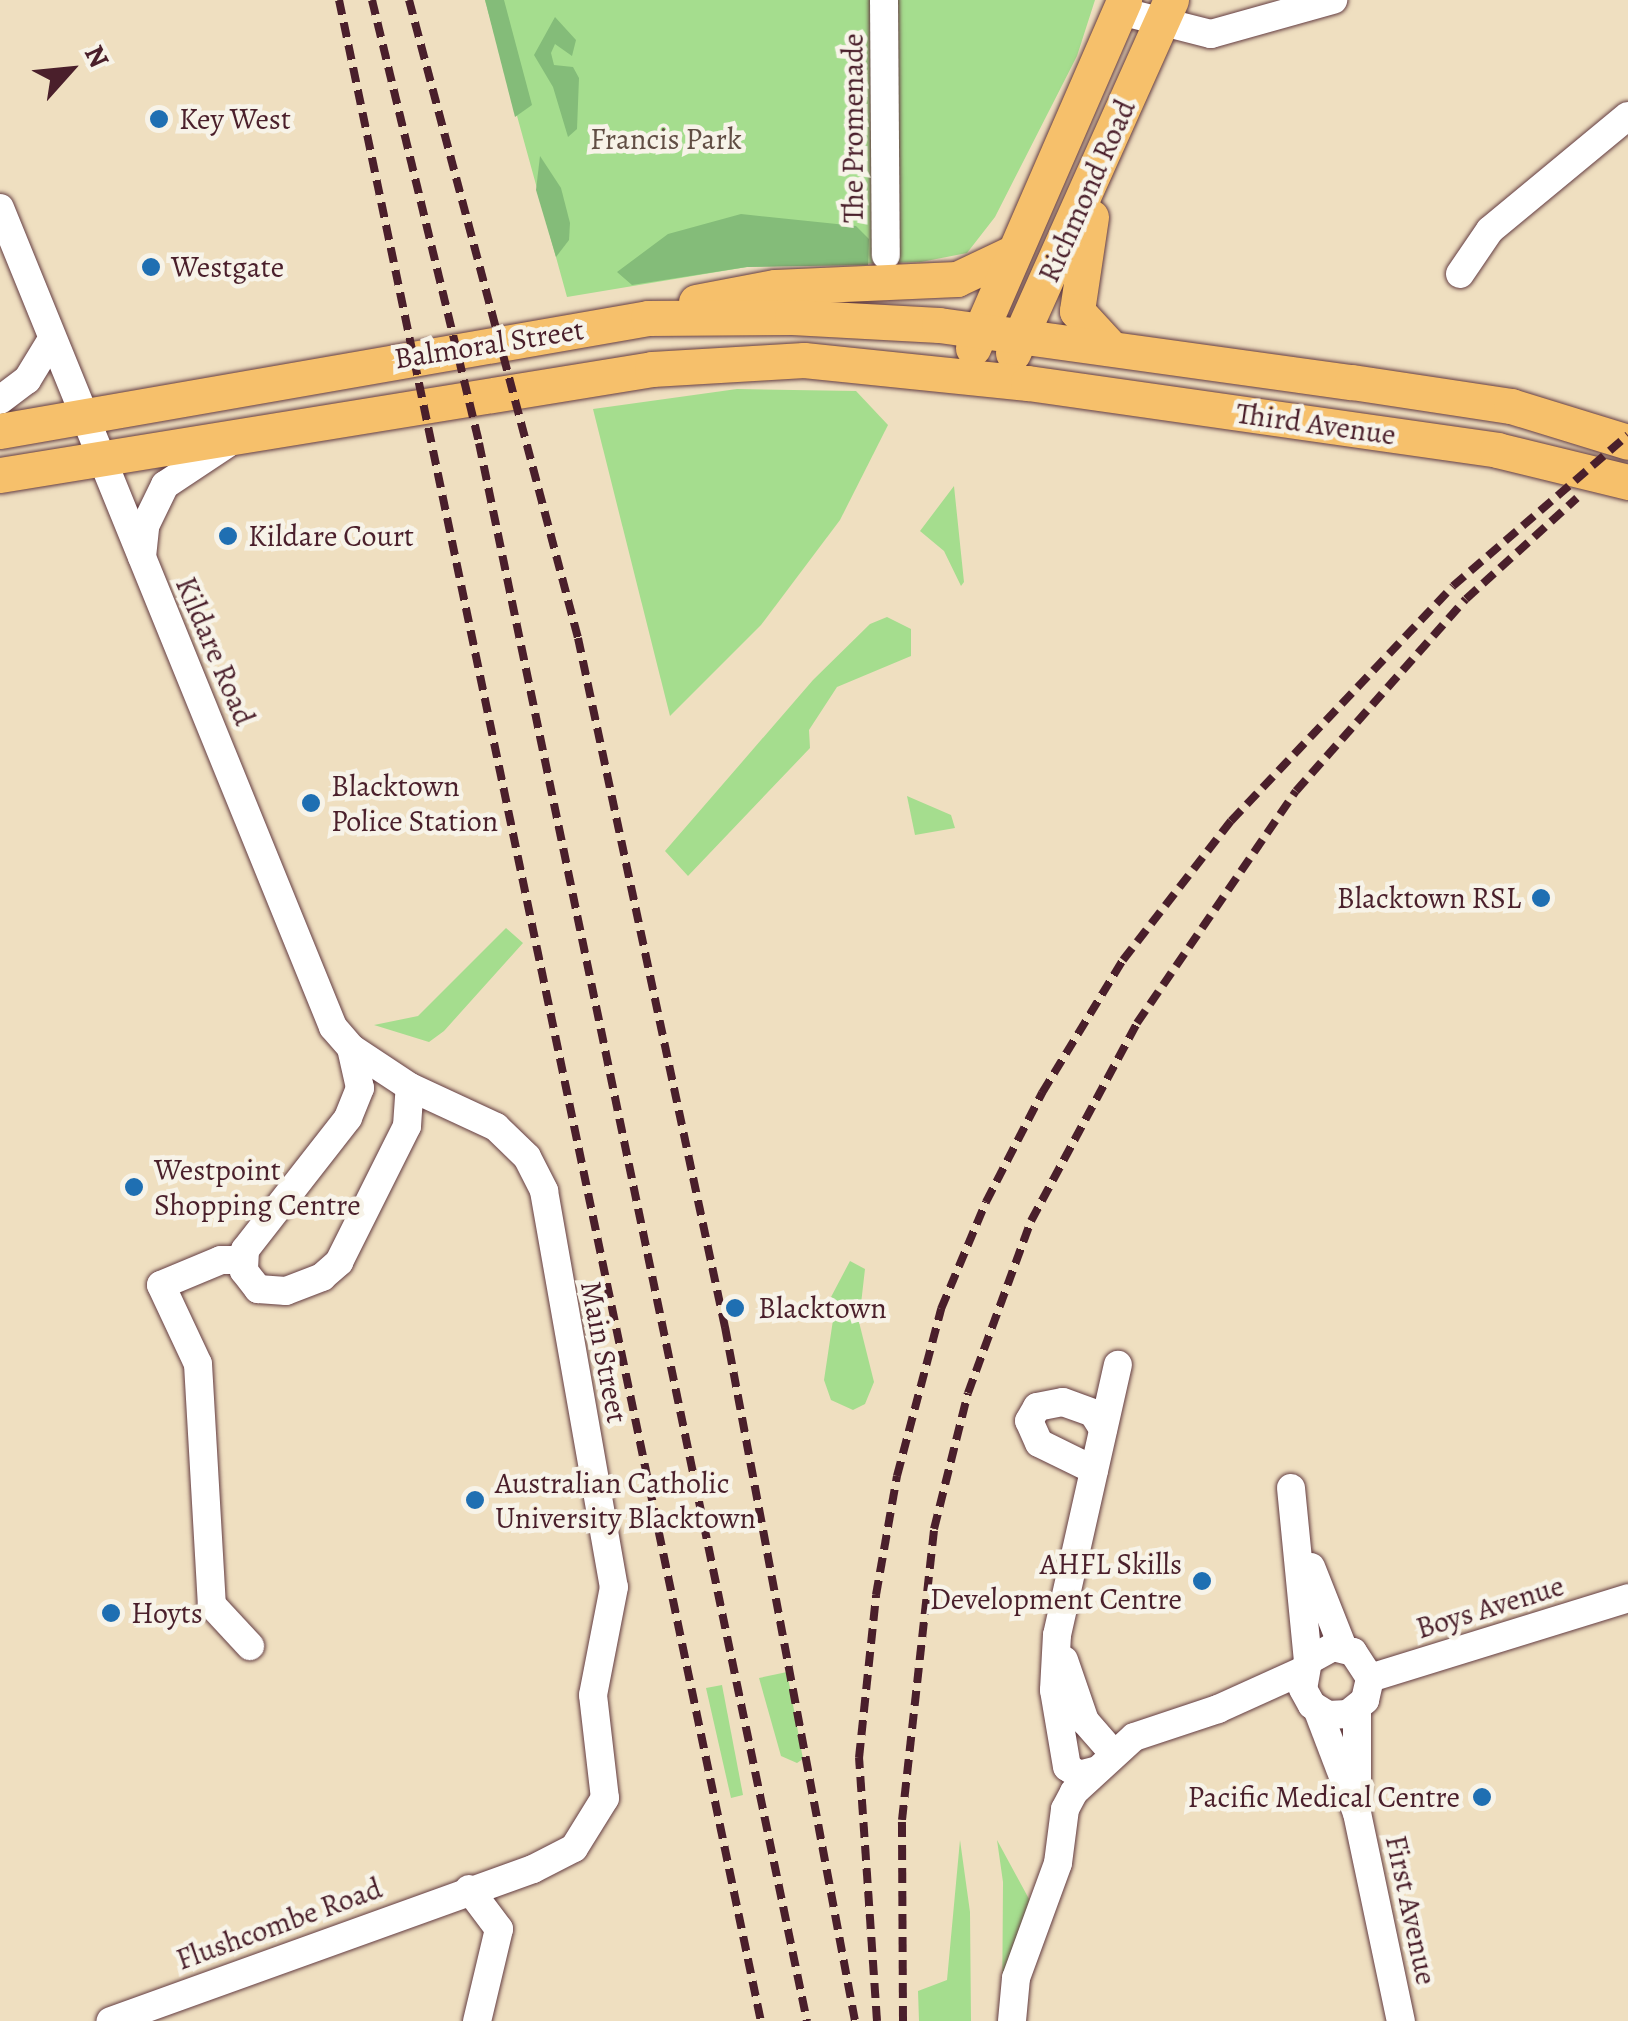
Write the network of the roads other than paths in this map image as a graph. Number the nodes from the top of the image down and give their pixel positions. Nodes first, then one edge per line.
1 (884, 0) edge
2 (1334, 0) edge
3 (1122, 6) edge
4 (1167, 12) edge
5 (1628, 116) edge
6 (1104, 153) junction
7 (0, 208) edge
8 (1014, 252) junction
9 (886, 255) dead end
10 (1460, 274) dead end
11 (648, 318) junction
12 (982, 330) junction
13 (1021, 336) junction
14 (52, 339) junction
15 (1110, 347) junction
16 (959, 376) junction
17 (1000, 381) junction
18 (0, 400) edge
19 (82, 413) junction
20 (250, 431) junction
21 (0, 432) edge
22 (1628, 442) edge
23 (102, 457) junction
24 (0, 475) edge
25 (1628, 482) edge
26 (142, 560) junction
27 (351, 1048) junction
28 (410, 1087) junction
29 (242, 1260) junction
30 (1118, 1364) dead end
31 (1103, 1428) junction
32 (1094, 1470) junction
33 (1291, 1488) dead end
34 (1300, 1538) junction
35 (1628, 1598) edge
36 (1058, 1635) junction
37 (250, 1646) dead end
38 (1343, 1648) junction
39 (1306, 1666) junction
40 (1370, 1678) junction
41 (1312, 1705) junction
42 (1218, 1709) junction
43 (1357, 1709) junction
44 (1103, 1761) junction
45 (1357, 1813) junction
46 (469, 1889) junction
47 (112, 2021) edge
48 (477, 2021) edge
49 (1012, 2021) edge
50 (1401, 2021) edge

1 - 9 street, The Promenade
2 - 4 street
3 - 4 street
3 - 8 main road, Richmond Road
4 - 6 main road, Richmond Road
5 - 10 street
6 - 13 main road, Richmond Road
6 - 15 main road
7 - 14 street, Kildare Road
8 - 11 main road
8 - 12 main road, Richmond Road
11 - 12 main road, Balmoral Street
11 - 19 main road, Balmoral Street
12 - 13 main road, Balmoral Street
12 - 16 main road, Richmond Road
13 - 15 main road, Third Avenue
13 - 17 main road, Richmond Road
14 - 18 street
14 - 19 street, Kildare Road
15 - 22 main road, Third Avenue
16 - 17 main road, Balmoral Street
16 - 20 main road, Balmoral Street
17 - 25 main road, Third Avenue
19 - 21 main road, Balmoral Street
19 - 23 street, Kildare Road
20 - 23 main road, Balmoral Street
20 - 26 street
23 - 24 main road, Balmoral Street
23 - 26 street, Kildare Road
26 - 27 street, Kildare Road
27 - 28 street, Kildare Road
27 - 29 street
28 - 29 street
28 - 46 street, Main Street
29 - 37 street
30 - 31 street
31 - 32 street
31 - 32 street
32 - 36 street
33 - 34 street
34 - 38 street
34 - 39 street
35 - 40 street, Boys Avenue
36 - 44 street
36 - 44 street
38 - 39 street
38 - 40 street
39 - 41 street
39 - 42 street
40 - 43 street
41 - 42 street
41 - 43 street
41 - 45 street, First Avenue
42 - 44 street
43 - 45 street, First Avenue
44 - 49 street
45 - 50 street, First Avenue
46 - 47 street, Flushcombe Road
46 - 48 street

